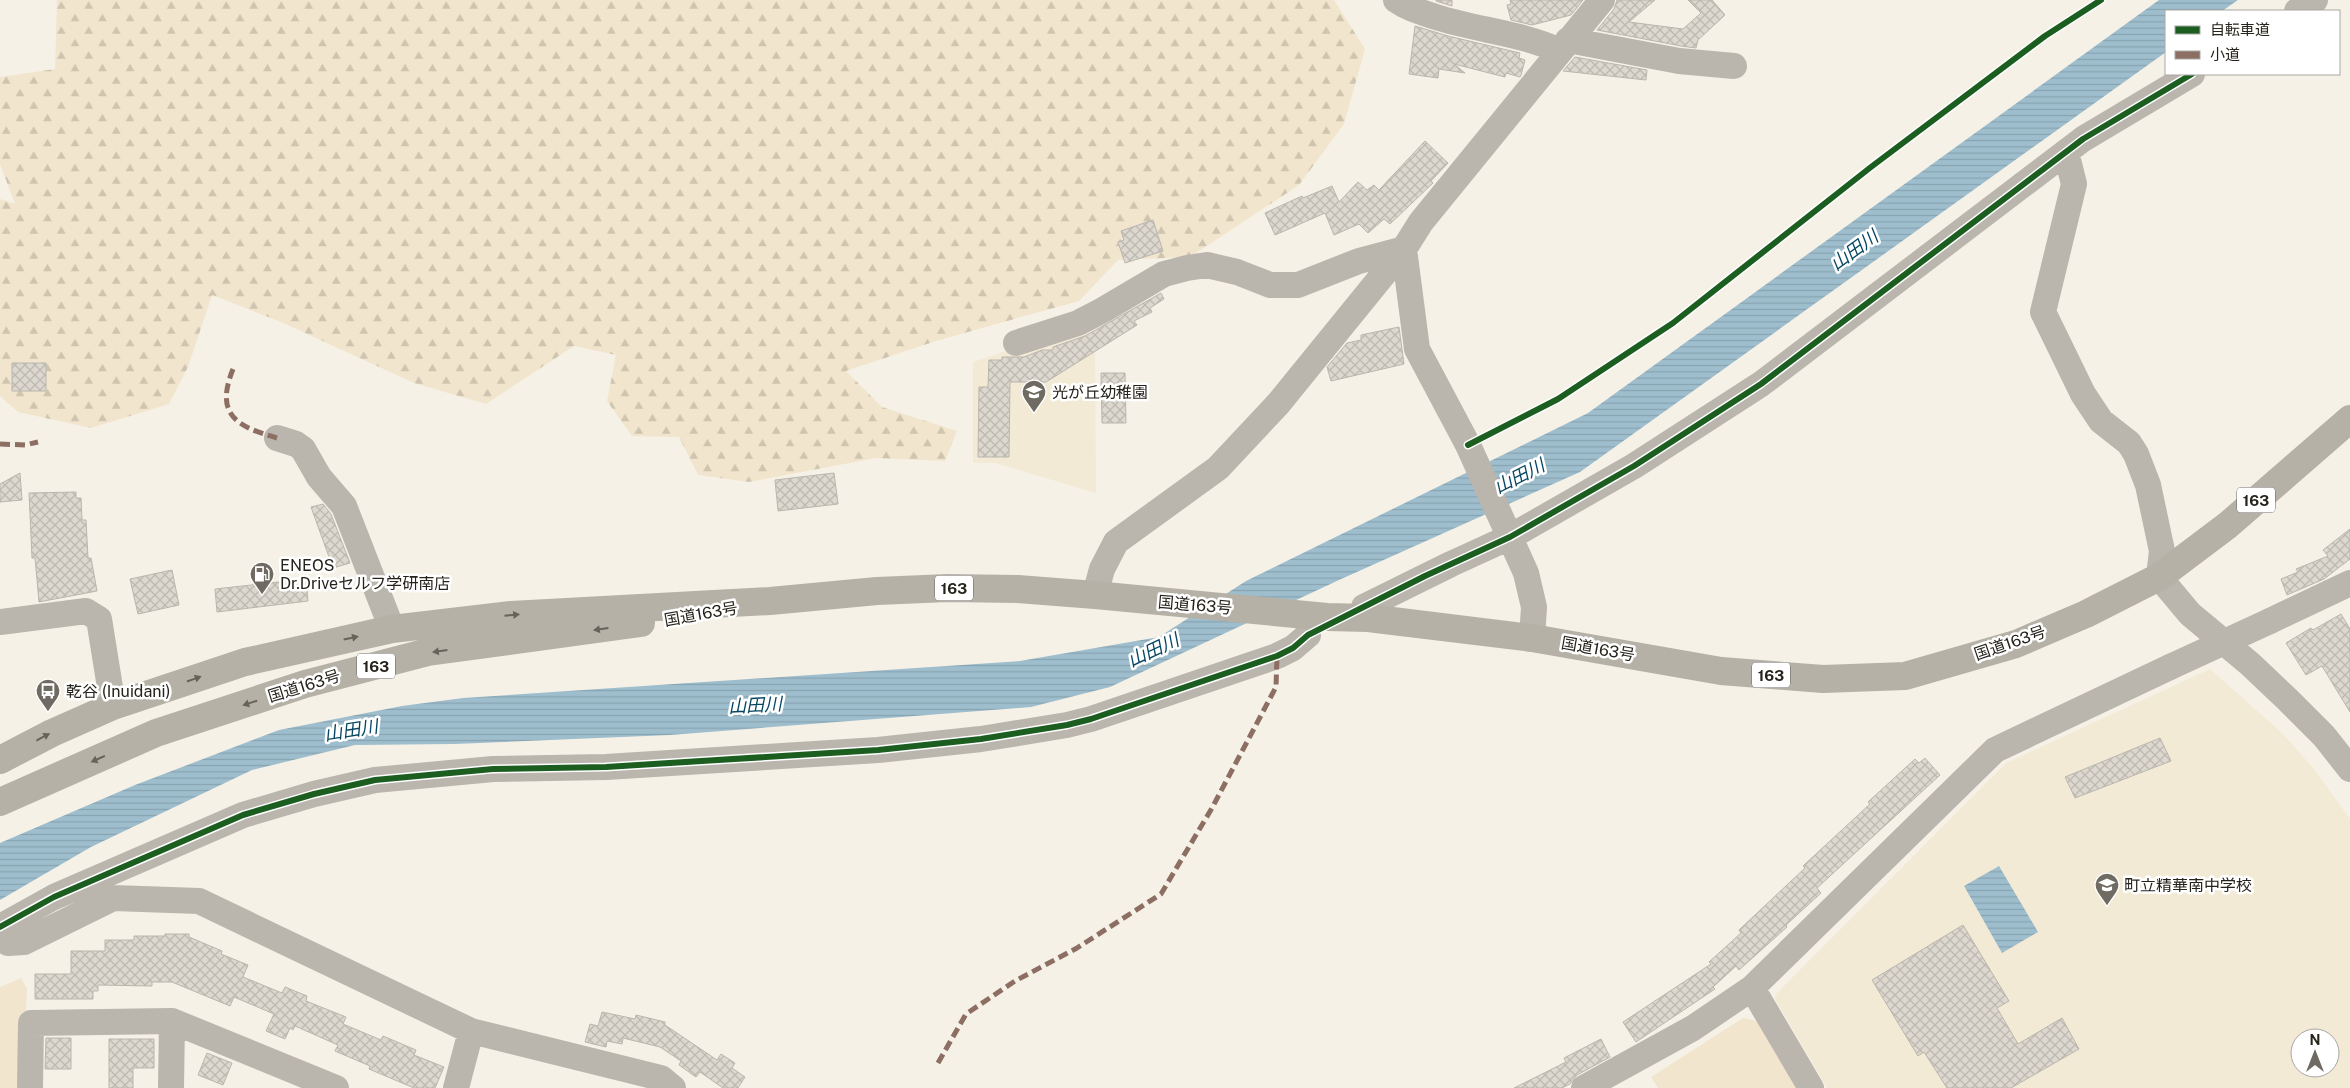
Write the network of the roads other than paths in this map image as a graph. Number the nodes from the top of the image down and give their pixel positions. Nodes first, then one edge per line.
1 (1396, 0) edge
2 (2316, 0) edge
3 (1596, 2) edge
4 (2299, 10) edge
5 (1564, 45) junction
6 (1734, 66) dead end
7 (2190, 75) edge
8 (2066, 152) junction
9 (1404, 249) junction
10 (1016, 343) dead end
11 (2350, 419) edge
12 (277, 438) dead end
13 (1508, 533) junction
14 (2160, 578) junction
15 (2350, 584) edge
16 (1095, 595) junction
17 (770, 601) junction
18 (1364, 607) dead end
19 (0, 622) edge
20 (392, 629) junction
21 (1308, 636) dead end
22 (1532, 638) junction
23 (113, 706) junction
24 (0, 760) edge
25 (2350, 769) edge
26 (0, 802) edge
27 (0, 927) edge
28 (0, 938) edge
29 (1752, 988) junction
30 (172, 1022) junction
31 (472, 1031) junction
32 (307, 1082) edge
33 (30, 1088) edge
34 (171, 1088) edge
35 (336, 1088) edge
36 (456, 1088) edge
37 (673, 1088) edge
38 (1584, 1088) edge
39 (1811, 1088) edge

1 - 5 street
2 - 4 street
3 - 5 street
5 - 6 street
5 - 9 street
7 - 8 street
8 - 13 street
8 - 14 street
9 - 10 street
9 - 13 street
9 - 16 street
11 - 14 highway, 国道163号 / 163
12 - 20 street
13 - 18 street
13 - 22 street
14 - 22 highway, 国道163号 / 163
14 - 25 street
15 - 29 street, bridge
16 - 17 highway, 国道163号 / 163
16 - 22 highway, 国道163号 / 163
20 -> 17 highway, 国道163号 / 163
17 -> 26 highway, 国道163号 / 163
19 - 23 street
23 -> 20 highway, 国道163号 / 163
21 - 27 street
24 -> 23 highway, 国道163号 / 163
28 - 31 street
29 - 38 street
29 - 39 street
30 - 32 street
30 - 33 street
30 - 34 street
31 - 36 street
31 - 37 street
32 - 35 street

